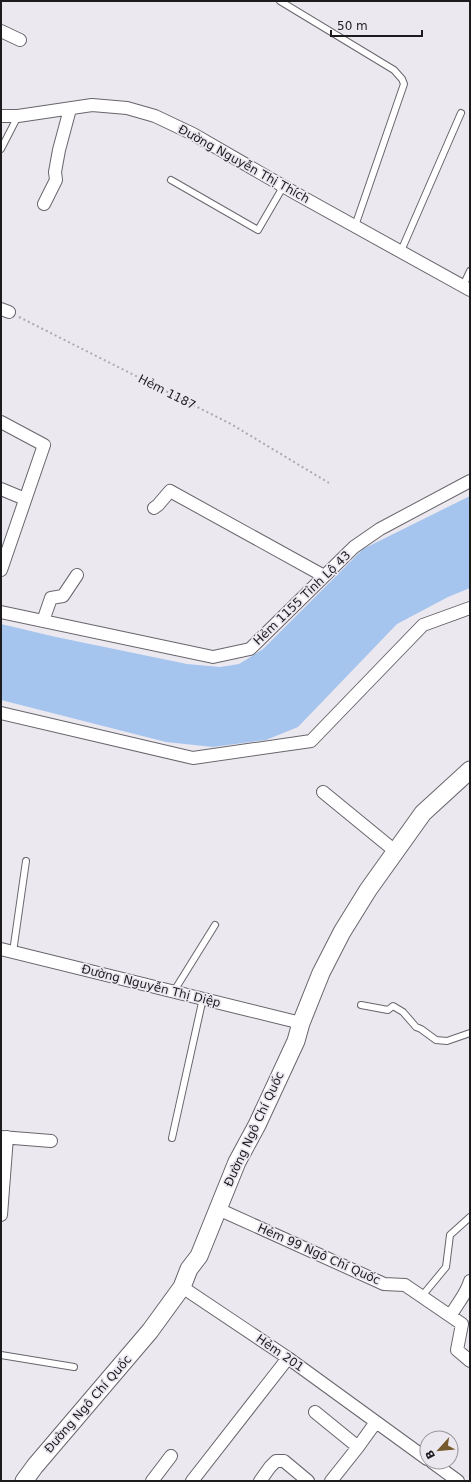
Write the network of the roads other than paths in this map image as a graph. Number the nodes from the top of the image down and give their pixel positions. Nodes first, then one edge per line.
1 (280, 1) edge
2 (1, 32) edge
3 (20, 40) dead end
4 (70, 109) junction
5 (461, 113) dead end
6 (1, 116) edge
7 (18, 116) junction
8 (1, 149) edge
9 (171, 180) dead end
10 (283, 187) junction
11 (44, 204) dead end
12 (355, 226) junction
13 (401, 251) junction
14 (470, 271) edge
15 (466, 288) edge
16 (1, 422) edge
17 (470, 481) edge
18 (1, 489) edge
19 (26, 499) junction
20 (154, 508) dead end
21 (6, 540) edge
22 (1, 570) edge
23 (77, 575) dead end
24 (324, 576) junction
25 (470, 608) edge
26 (1, 612) edge
27 (43, 621) junction
28 (1, 713) edge
29 (470, 770) edge
30 (323, 792) dead end
31 (395, 851) junction
32 (26, 861) dead end
33 (215, 925) dead end
34 (7, 950) edge
35 (174, 991) junction
36 (204, 998) junction
37 (361, 1005) dead end
38 (301, 1023) junction
39 (470, 1033) edge
40 (4, 1137) edge
41 (172, 1138) dead end
42 (51, 1141) dead end
43 (218, 1209) junction
44 (1, 1215) edge
45 (470, 1217) edge
46 (469, 1277) edge
47 (182, 1287) junction
48 (422, 1296) junction
49 (451, 1315) junction
50 (1, 1355) edge
51 (288, 1358) junction
52 (470, 1361) edge
53 (74, 1367) dead end
54 (315, 1412) dead end
55 (376, 1422) junction
56 (358, 1447) junction
57 (419, 1452) edge
58 (171, 1456) dead end
59 (443, 1470) edge
60 (24, 1481) edge
61 (152, 1481) edge
62 (192, 1481) edge
63 (260, 1481) edge
64 (308, 1481) edge
65 (331, 1481) edge
66 (458, 1481) edge

1 - 12 lane
2 - 3 street
4 - 7 street, Đường Nguyễn Thị Thích
4 - 10 street, Đường Nguyễn Thị Thích
4 - 11 street
5 - 13 lane
6 - 7 street, Đường Nguyễn Thị Thích
7 - 8 lane
9 - 10 lane
10 - 12 street, Đường Nguyễn Thị Thích
12 - 13 street, Đường Nguyễn Thị Thích
13 - 15 street, Đường Nguyễn Thị Thích
14 - 15 lane
16 - 19 street
17 - 24 street, Hẻm 1155 Tỉnh Lộ 43
18 - 19 street
19 - 21 street
20 - 24 street
21 - 22 street
23 - 27 street
24 - 27 street, Hẻm 1155 Tỉnh Lộ 43
25 - 28 street
26 - 27 street, Hẻm 1155 Tỉnh Lộ 43
29 - 31 main road, Đường Ngô Chí Quốc
30 - 31 street
31 - 38 main road, Đường Ngô Chí Quốc
32 - 34 lane
33 - 35 lane
34 - 35 street, Đường Nguyễn Thị Diệp
35 - 36 street, Đường Nguyễn Thị Diệp
36 - 38 street, Đường Nguyễn Thị Diệp
36 - 41 lane
37 - 39 lane
38 - 43 main road, Đường Ngô Chí Quốc
40 - 42 street
40 - 44 street
43 - 47 main road, Đường Ngô Chí Quốc
43 - 48 street, Hẻm 99 Ngô Chí Quốc
45 - 48 lane
46 - 49 street
47 - 51 street, Hẻm 201
47 - 60 main road, Đường Ngô Chí Quốc
48 - 49 street, Hẻm 99 Ngô Chí Quốc
49 - 52 street, Hẻm 99 Ngô Chí Quốc
50 - 53 lane
51 - 55 street, Hẻm 201
51 - 62 street
54 - 56 street
55 - 56 street
55 - 57 street, Hẻm 201
56 - 65 street
58 - 61 street
59 - 66 street
63 - 64 street

